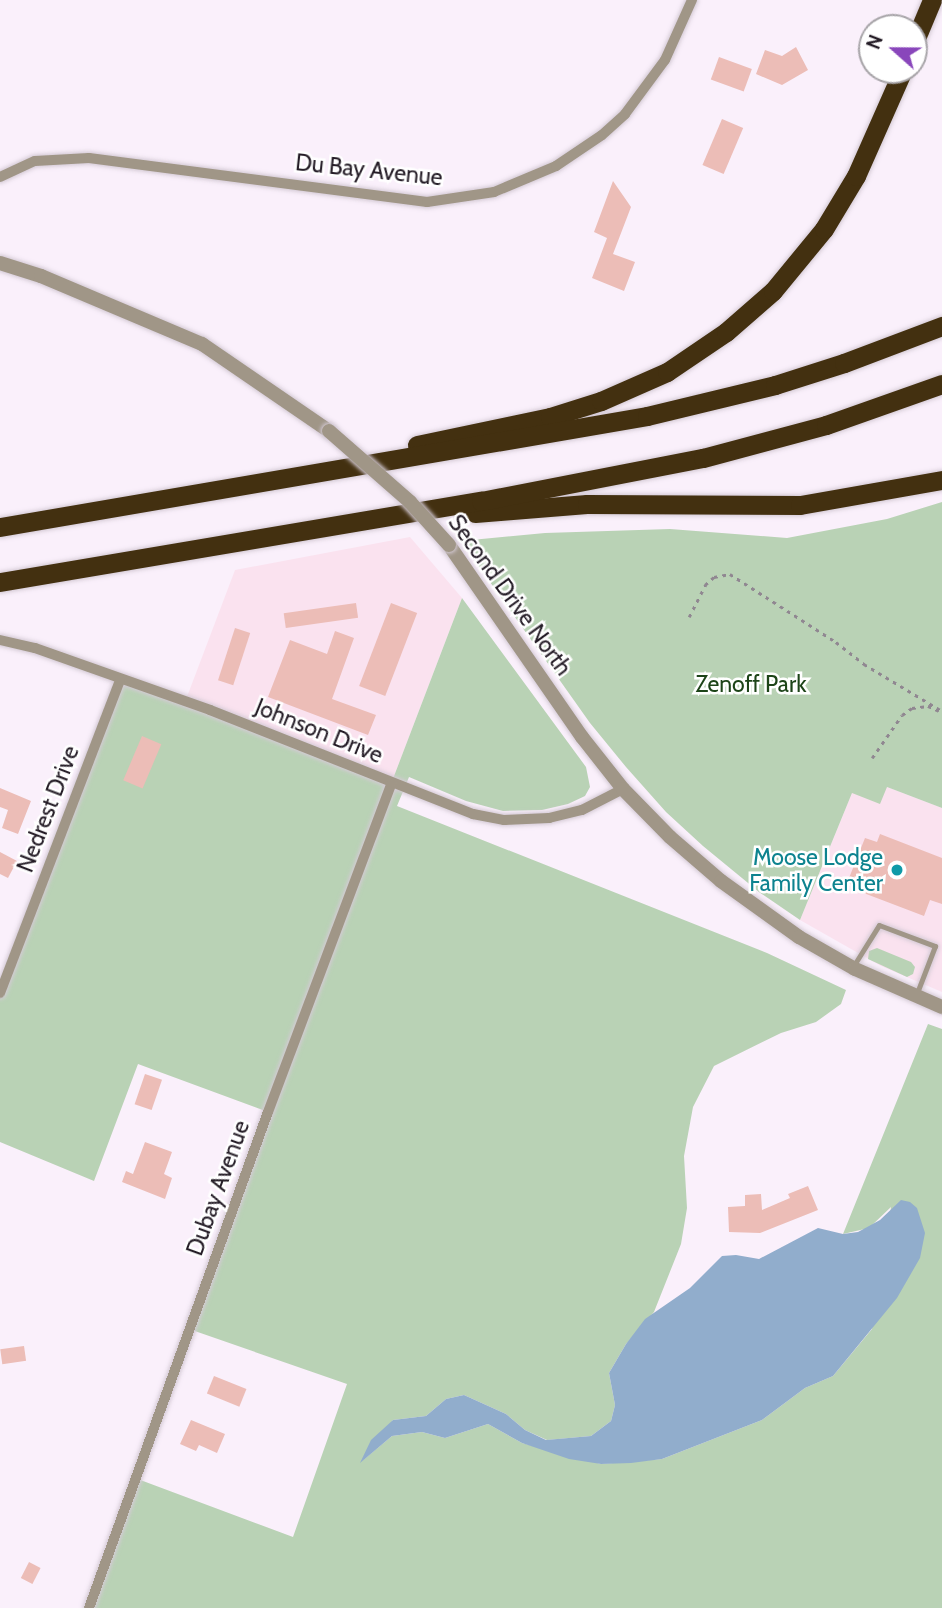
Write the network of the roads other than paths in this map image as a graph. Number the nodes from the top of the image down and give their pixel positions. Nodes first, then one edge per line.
1 (692, 0) edge
2 (896, 84) edge
3 (0, 177) edge
4 (0, 263) edge
5 (942, 326) edge
6 (942, 384) edge
7 (362, 467) junction
8 (942, 480) edge
9 (428, 509) junction
10 (0, 527) edge
11 (0, 582) edge
12 (0, 640) edge
13 (120, 680) junction
14 (391, 784) junction
15 (623, 789) junction
16 (852, 968) junction
17 (0, 993) edge
18 (916, 996) junction
19 (942, 1007) edge
20 (89, 1608) edge

1 - 3 street, Du Bay Avenue
2 - 7 highway
4 - 15 street, Second Drive North, bridge
5 - 7 highway
6 - 9 highway
7 - 10 highway
8 - 9 highway
9 - 11 highway
12 - 13 street, Johnson Drive
13 - 14 street, Johnson Drive
13 - 17 street, Nedrest Drive
14 - 15 street, Johnson Drive
14 - 20 street, Dubay Avenue
15 - 16 street, Second Drive North
16 - 18 street, Second Drive North
16 - 18 lane
18 - 19 street, Second Drive North

